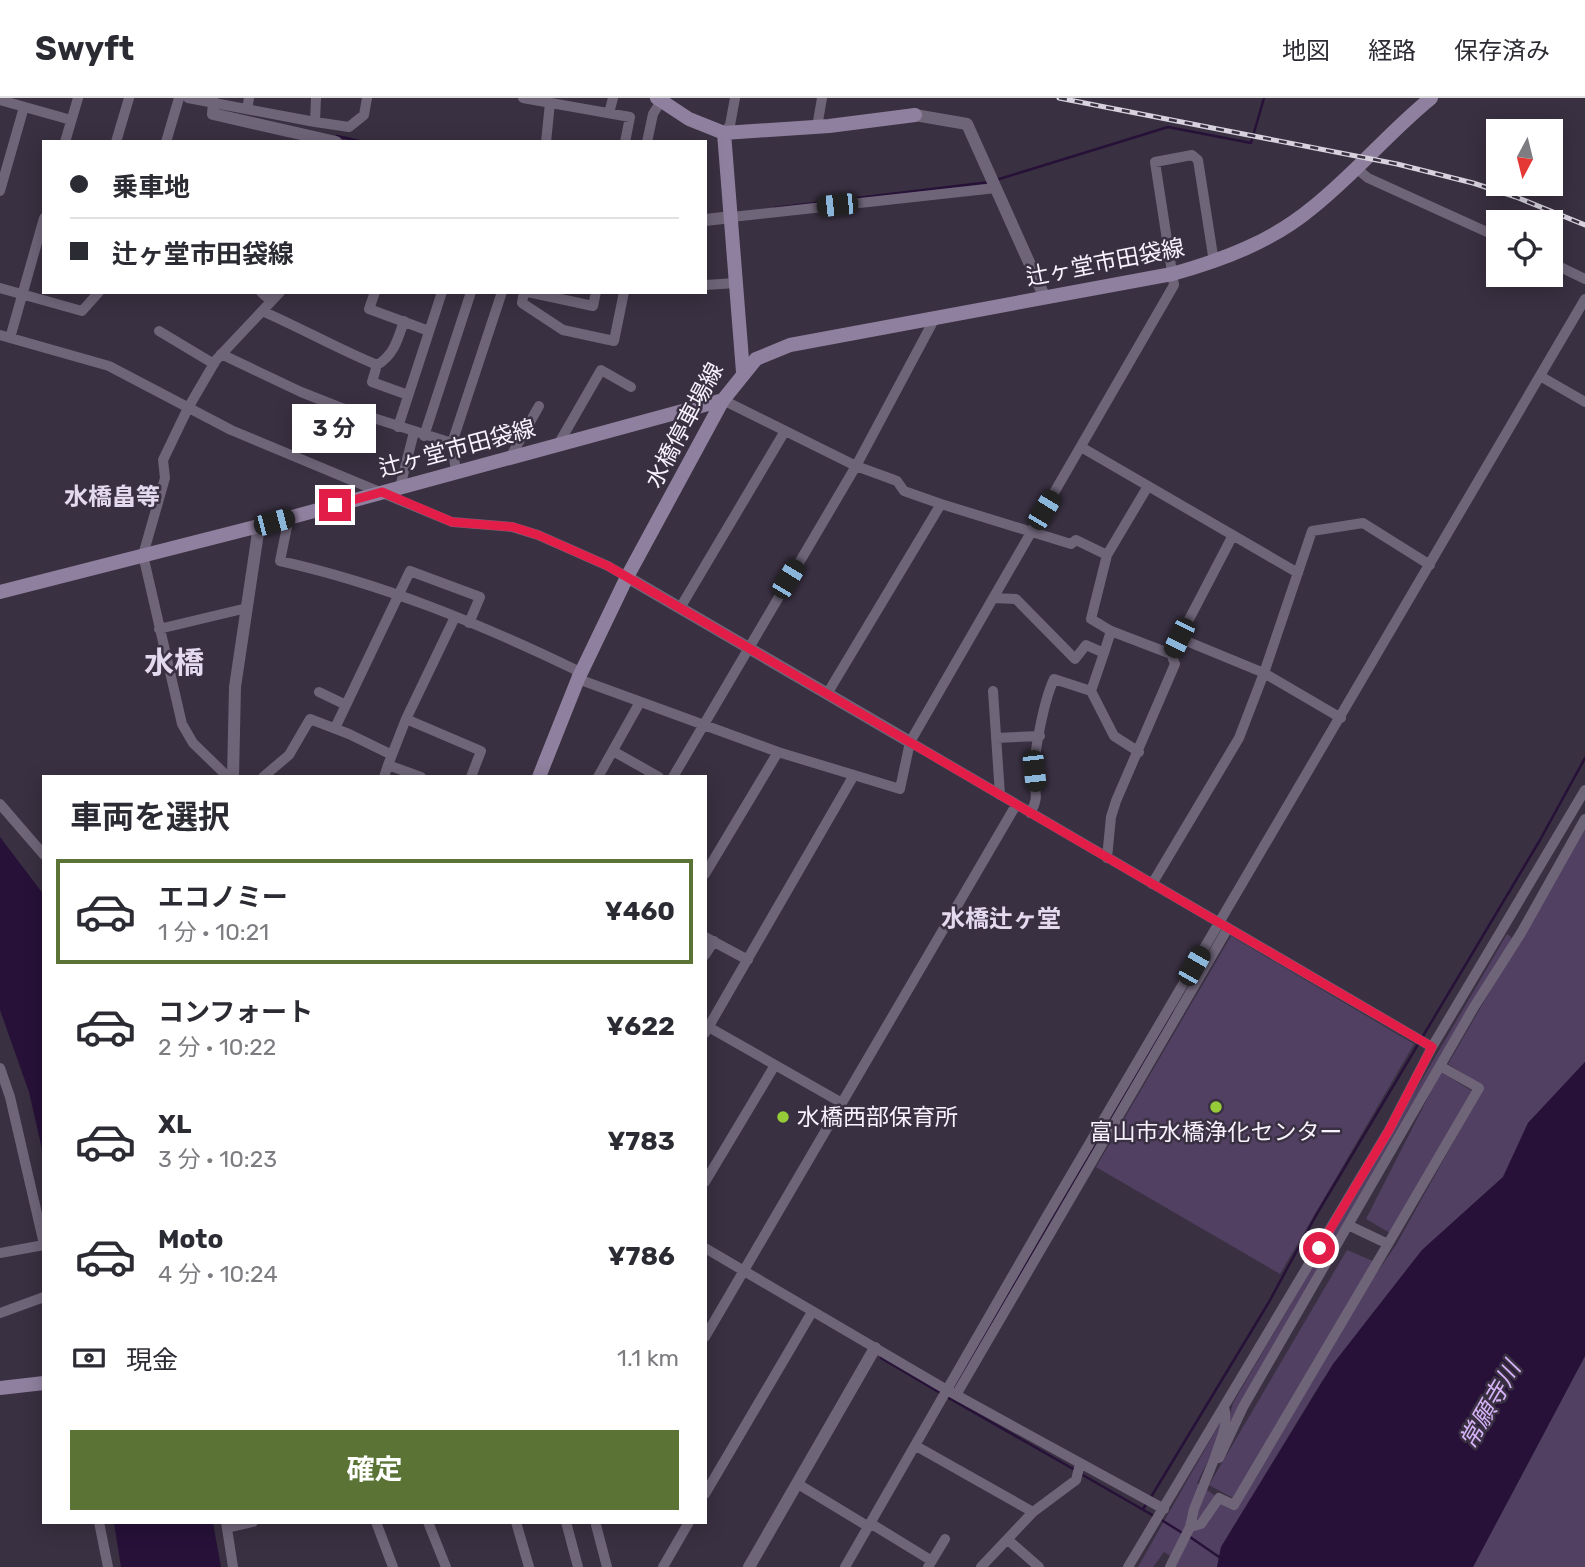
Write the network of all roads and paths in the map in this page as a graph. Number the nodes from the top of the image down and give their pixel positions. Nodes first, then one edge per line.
1 (78, 98) edge
2 (129, 98) edge
3 (179, 98) edge
4 (188, 98) edge
5 (316, 98) edge
6 (367, 98) edge
7 (523, 98) edge
8 (613, 98) edge
9 (736, 98) edge
10 (822, 98) edge
11 (1431, 98) edge
12 (0, 100) edge
13 (214, 100) edge
14 (665, 101) edge
15 (550, 103) junction
16 (248, 104) edge
17 (24, 107) junction
18 (609, 113) junction
19 (915, 115) joint
20 (71, 120) junction
21 (315, 122) junction
22 (817, 127) junction
23 (724, 133) junction
24 (66, 140) edge
25 (117, 140) edge
26 (167, 140) edge
27 (318, 140) edge
28 (546, 140) edge
29 (625, 140) edge
30 (647, 140) edge
31 (1356, 168) junction
32 (996, 188) junction
33 (0, 191) edge
34 (732, 217) junction
35 (707, 220) edge
36 (42, 231) edge
37 (1486, 232) edge
38 (1214, 262) junction
39 (1563, 268) edge
40 (1172, 274) junction
41 (1585, 279) edge
42 (736, 283) junction
43 (707, 285) edge
44 (0, 288) edge
45 (22, 294) junction
46 (97, 294) edge
47 (263, 294) edge
48 (278, 294) edge
49 (373, 294) edge
50 (441, 294) edge
51 (470, 294) edge
52 (501, 294) edge
53 (525, 294) edge
54 (536, 294) edge
55 (596, 294) edge
56 (624, 294) edge
57 (1045, 298) junction
58 (1585, 299) edge
59 (271, 301) junction
60 (262, 310) junction
61 (935, 318) junction
62 (404, 321) junction
63 (159, 331) dead end
64 (429, 331) junction
65 (5, 336) edge
66 (221, 354) junction
67 (214, 363) junction
68 (377, 365) junction
69 (743, 373) junction
70 (1540, 376) junction
71 (631, 387) dead end
72 (408, 395) junction
73 (723, 400) junction
74 (1585, 402) edge
75 (540, 406) dead end
76 (188, 408) junction
77 (398, 427) junction
78 (785, 431) junction
79 (419, 434) junction
80 (452, 443) junction
81 (559, 443) junction
82 (1081, 447) junction
83 (511, 456) junction
84 (856, 466) junction
85 (456, 472) junction
86 (1148, 486) junction
87 (400, 487) junction
88 (382, 492) junction
89 (941, 504) junction
90 (289, 517) junction
91 (259, 526) junction
92 (1032, 531) junction
93 (1233, 535) junction
94 (143, 555) junction
95 (1107, 555) junction
96 (1430, 565) junction
97 (1298, 573) junction
98 (627, 577) junction
99 (0, 592) edge
100 (399, 593) junction
101 (993, 598) junction
102 (247, 608) junction
103 (680, 608) junction
104 (455, 617) junction
105 (469, 623) junction
106 (159, 629) junction
107 (1111, 631) junction
108 (1179, 638) junction
109 (747, 648) junction
110 (1104, 653) junction
111 (1171, 654) junction
112 (1264, 673) junction
113 (578, 679) junction
114 (993, 691) dead end
115 (1091, 691) junction
116 (318, 692) dead end
117 (827, 694) junction
118 (640, 702) junction
119 (346, 705) junction
120 (1341, 718) junction
121 (406, 719) junction
122 (702, 725) junction
123 (335, 729) junction
124 (1040, 736) junction
125 (996, 738) junction
126 (911, 742) junction
127 (612, 751) junction
128 (778, 752) junction
129 (1139, 752) junction
130 (390, 760) junction
131 (228, 775) edge
132 (230, 775) edge
133 (265, 775) edge
134 (385, 775) edge
135 (417, 775) edge
136 (472, 775) edge
137 (540, 775) edge
138 (599, 775) edge
139 (655, 775) edge
140 (674, 775) edge
141 (854, 775) junction
142 (1585, 790) edge
143 (1000, 795) junction
144 (0, 804) edge
145 (1016, 805) junction
146 (1030, 813) junction
147 (1585, 819) edge
148 (42, 853) edge
149 (1107, 858) junction
150 (707, 871) edge
151 (1152, 884) junction
152 (1224, 926) junction
153 (709, 939) edge
154 (748, 960) junction
155 (707, 1027) edge
156 (707, 1030) edge
157 (1432, 1047) junction
158 (775, 1065) junction
159 (1440, 1066) junction
160 (0, 1068) edge
161 (842, 1103) junction
162 (707, 1179) edge
163 (1348, 1225) junction
164 (42, 1235) edge
165 (42, 1244) edge
166 (1388, 1244) junction
167 (707, 1249) edge
168 (0, 1253) edge
169 (743, 1271) junction
170 (42, 1298) edge
171 (812, 1312) junction
172 (0, 1313) edge
173 (707, 1334) edge
174 (876, 1348) junction
175 (42, 1383) edge
176 (0, 1388) edge
177 (952, 1393) junction
178 (1224, 1407) junction
179 (916, 1446) junction
180 (1215, 1457) junction
181 (1080, 1464) junction
182 (798, 1484) junction
183 (707, 1491) edge
184 (1164, 1509) junction
185 (1033, 1512) junction
186 (99, 1524) edge
187 (377, 1524) edge
188 (429, 1524) edge
189 (517, 1524) edge
190 (567, 1524) edge
191 (687, 1524) edge
192 (227, 1525) edge
193 (596, 1525) dead end
194 (870, 1525) junction
195 (1191, 1527) junction
196 (945, 1539) dead end
197 (1008, 1540) junction
198 (930, 1564) edge
199 (108, 1567) edge
200 (233, 1567) edge
201 (393, 1567) edge
202 (446, 1567) edge
203 (529, 1567) edge
204 (578, 1567) edge
205 (607, 1567) edge
206 (663, 1567) edge
207 (749, 1567) edge
208 (845, 1567) edge
209 (981, 1567) edge
210 (1039, 1567) edge
211 (1128, 1567) edge
212 (1170, 1567) edge

1 - 20 street
2 - 25 street
3 - 26 street
4 - 13 street
5 - 21 street
6 - 21 street
7 - 15 street
8 - 18 street
9 - 23 street
10 - 22 street
11 - 31 main road, 辻ヶ堂市田袋線
12 - 17 street
13 - 16 street
13 - 27 street
14 - 23 main road
14 - 30 street
15 - 18 street
15 - 28 street
16 - 21 street
17 - 20 street
17 - 33 street
18 - 29 street
19 - 22 main road
19 - 32 street
20 - 24 street
22 - 23 main road
23 - 34 main road, 水橋停車場線
31 - 37 street
31 - 38 main road, 辻ヶ堂市田袋線
32 - 34 street
32 - 57 street
34 - 35 street
34 - 42 main road, 水橋停車場線
36 - 45 street
38 - 40 main road, 辻ヶ堂市田袋線
38 - 40 street
39 - 41 street
40 - 57 main road, 辻ヶ堂市田袋線
40 - 82 street
42 - 43 street
42 - 69 main road, 水橋停車場線
44 - 45 street
45 - 46 street
45 - 65 street
47 - 59 street
48 - 59 street
49 - 62 street
50 - 64 street
51 - 79 street
52 - 80 street
53 - 56 street
54 - 55 street
57 - 61 main road, 辻ヶ堂市田袋線
58 - 70 street
59 - 60 street
60 - 66 street
60 - 68 street
61 - 69 main road, 辻ヶ堂市田袋線
61 - 84 street
62 - 64 street
62 - 68 street
63 - 67 street
64 - 72 street
65 - 76 street
66 - 67 street
66 - 77 street
67 - 76 street
68 - 72 street
69 - 73 main road, 水橋停車場線
70 - 74 street
70 - 96 street
71 - 81 street
72 - 77 street
73 - 78 street
73 - 81 main road, 辻ヶ堂市田袋線
73 - 98 main road, 水橋停車場線
75 - 83 street
76 - 88 street
76 - 94 street
77 - 79 street
78 - 84 street
78 - 103 street
79 - 80 street
79 - 87 street
80 - 85 street
81 - 83 main road, 辻ヶ堂市田袋線
82 - 86 street
82 - 92 street
83 - 85 main road, 辻ヶ堂市田袋線
84 - 89 street
84 - 109 street
85 - 87 main road, 辻ヶ堂市田袋線
86 - 93 street
86 - 95 street
87 - 88 main road, 辻ヶ堂市田袋線
88 - 90 main road, 辻ヶ堂市田袋線
88 - 98 street
89 - 92 street
89 - 117 street
90 - 91 main road, 辻ヶ堂市田袋線
90 - 100 street
91 - 94 main road, 辻ヶ堂市田袋線
91 - 102 street
92 - 95 street
92 - 101 street
93 - 97 street
93 - 108 street
94 - 99 main road, 辻ヶ堂市田袋線
94 - 106 street
95 - 107 street
96 - 97 street
96 - 120 street
97 - 112 street
98 - 103 street
98 - 113 main road, 水橋停車場線
100 - 104 street
100 - 105 street
100 - 119 street
101 - 110 street
101 - 126 street
102 - 106 street
102 - 132 street
103 - 109 street
104 - 105 street
104 - 121 street
105 - 113 street
106 - 131 street
107 - 110 street
107 - 111 street
108 - 111 street
108 - 112 street
109 - 117 street
109 - 122 street
110 - 115 street
111 - 129 street
112 - 120 street
112 - 151 street
113 - 118 street
113 - 137 main road, 水橋停車場線
114 - 125 street
115 - 124 street
115 - 129 street
116 - 119 street
117 - 126 street
118 - 122 street
118 - 127 street
119 - 123 street
120 - 152 street
121 - 130 street
121 - 136 street
122 - 128 street
122 - 140 street
123 - 130 street
123 - 133 street
124 - 125 street
124 - 146 street
125 - 143 street
126 - 141 street
126 - 143 street
127 - 138 street
127 - 139 street
128 - 141 street
128 - 150 street
129 - 149 street
130 - 134 street
130 - 135 street
141 - 154 street
142 - 157 street
143 - 145 street
144 - 148 street
145 - 146 street
145 - 161 street
146 - 149 street
147 - 159 street
149 - 151 street
151 - 152 street
152 - 157 street
152 - 177 street
153 - 154 street
154 - 155 street
156 - 158 street
157 - 178 street
158 - 161 street
158 - 162 street
159 - 163 street
159 - 166 street
160 - 164 street
161 - 169 street
163 - 166 street
163 - 180 street
165 - 168 street
166 - 195 street
167 - 169 street
169 - 171 street
169 - 173 street
170 - 172 street
171 - 174 street
171 - 183 street
174 - 177 street
174 - 182 street
175 - 176 main road
177 - 179 street
177 - 181 street
178 - 180 street
178 - 184 street
179 - 185 street
179 - 194 street
180 - 195 street
181 - 184 street
181 - 185 street
182 - 194 street
182 - 207 street
184 - 211 street
185 - 197 street
186 - 199 street
187 - 201 street
188 - 202 street
189 - 203 street
190 - 204 street
191 - 206 street
192 - 200 street
193 - 205 street
194 - 198 street
194 - 208 street
195 - 212 street
196 - 198 street
197 - 209 street
197 - 210 street

